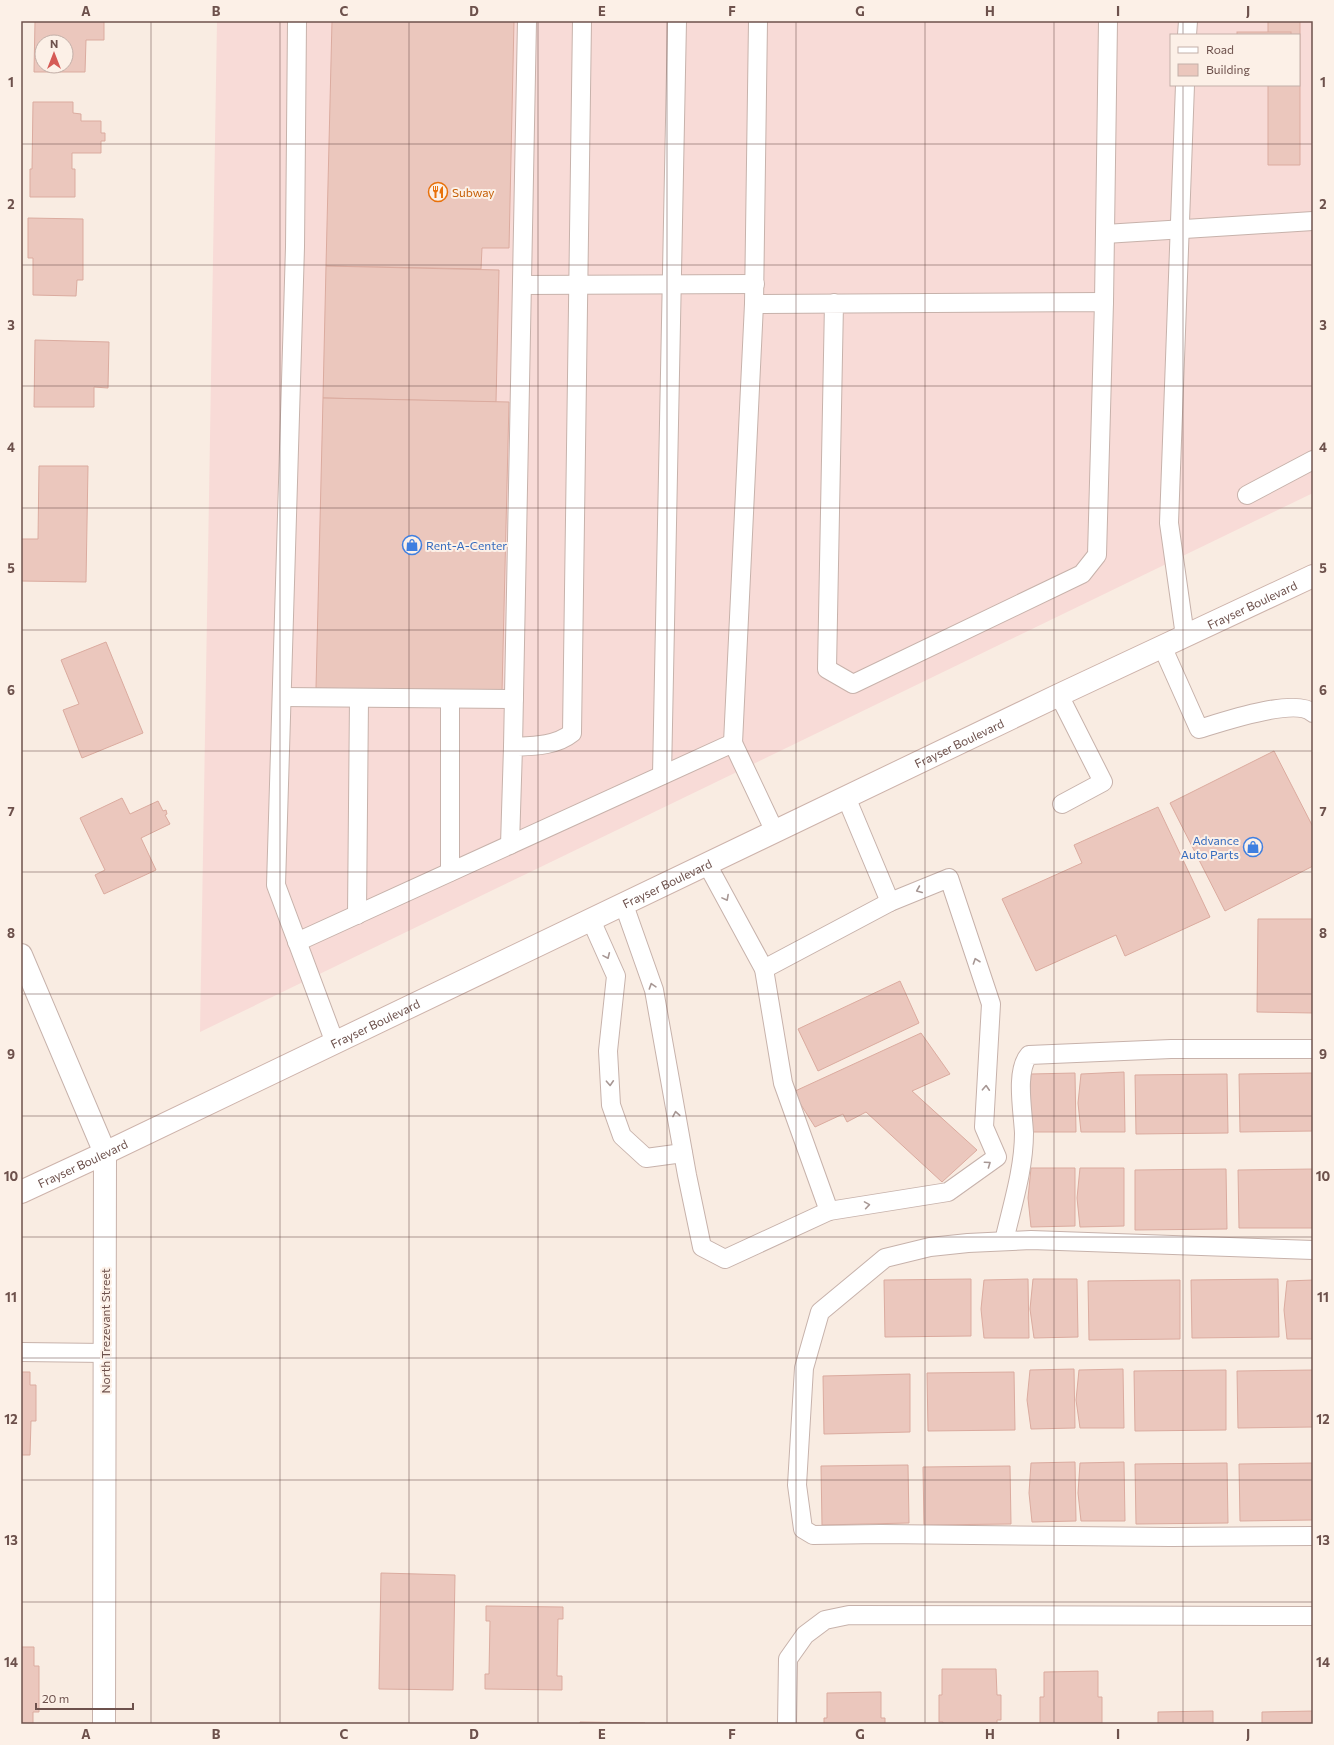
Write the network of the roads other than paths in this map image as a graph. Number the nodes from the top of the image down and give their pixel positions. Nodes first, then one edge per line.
1 (297, 21) edge
2 (527, 21) edge
3 (582, 21) edge
4 (677, 21) edge
5 (758, 21) edge
6 (1108, 21) edge
7 (1188, 21) edge
8 (1187, 34) edge
9 (1186, 86) edge
10 (1313, 221) edge
11 (1180, 229) junction
12 (1105, 234) junction
13 (522, 284) junction
14 (578, 284) junction
15 (672, 284) junction
16 (755, 284) junction
17 (1104, 302) junction
18 (834, 303) junction
19 (754, 304) junction
20 (1313, 460) edge
21 (1247, 496) dead end
22 (1313, 576) edge
23 (1185, 636) junction
24 (1162, 646) junction
25 (1059, 695) junction
26 (282, 697) junction
27 (359, 698) junction
28 (514, 699) junction
29 (450, 700) junction
30 (1313, 713) edge
31 (733, 743) junction
32 (513, 747) junction
33 (662, 775) junction
34 (846, 797) junction
35 (1062, 804) dead end
36 (775, 832) junction
37 (510, 845) junction
38 (707, 864) junction
39 (450, 872) junction
40 (890, 902) junction
41 (624, 904) junction
42 (357, 915) junction
43 (591, 920) junction
44 (297, 942) junction
45 (21, 955) edge
46 (764, 969) junction
47 (335, 1043) junction
48 (1313, 1049) edge
49 (106, 1153) junction
50 (683, 1153) junction
51 (21, 1192) edge
52 (829, 1211) junction
53 (1004, 1241) junction
54 (1313, 1250) edge
55 (21, 1352) edge
56 (105, 1353) junction
57 (1313, 1536) edge
58 (1313, 1616) edge
59 (104, 1724) edge
60 (787, 1724) edge

1 - 26 lane
2 - 13 lane
3 - 14 lane
4 - 15 lane
5 - 16 lane
6 - 12 lane
7 - 8 lane
9 - 11 lane
10 - 11 lane
11 - 12 lane
11 - 23 lane
12 - 17 lane
13 - 14 lane
13 - 28 lane
14 - 15 lane
14 - 32 lane
15 - 16 lane
15 - 33 lane
16 - 19 lane
17 - 18 lane
17 - 18 lane
18 - 19 lane
19 - 31 lane
20 - 21 lane
22 - 23 main road, Frayser Boulevard
23 - 24 main road, Frayser Boulevard
24 - 25 main road, Frayser Boulevard
24 - 30 lane
25 - 34 main road, Frayser Boulevard
25 - 35 lane
26 - 27 lane
26 - 44 lane
27 - 29 lane
27 - 42 lane
28 - 29 lane
28 - 32 lane
29 - 39 lane
31 - 33 lane
31 - 36 lane
32 - 37 lane
33 - 37 lane
34 - 36 main road, Frayser Boulevard
34 - 40 lane
36 - 38 main road, Frayser Boulevard
37 - 39 lane
38 - 41 main road, Frayser Boulevard
38 -> 46 lane
39 - 42 lane
40 - 46 lane
52 -> 40 lane
41 - 43 main road, Frayser Boulevard
50 -> 41 lane
42 - 44 lane
43 - 47 main road, Frayser Boulevard
43 -> 50 lane
44 - 47 lane
45 - 49 main road, North Trezevant Street
46 - 52 lane
47 - 49 main road, Frayser Boulevard
48 - 53 lane
49 - 51 main road, Frayser Boulevard
49 - 56 main road, North Trezevant Street
50 - 52 lane
53 - 54 lane
53 - 57 lane
55 - 56 lane
56 - 59 main road, North Trezevant Street
58 - 60 lane

